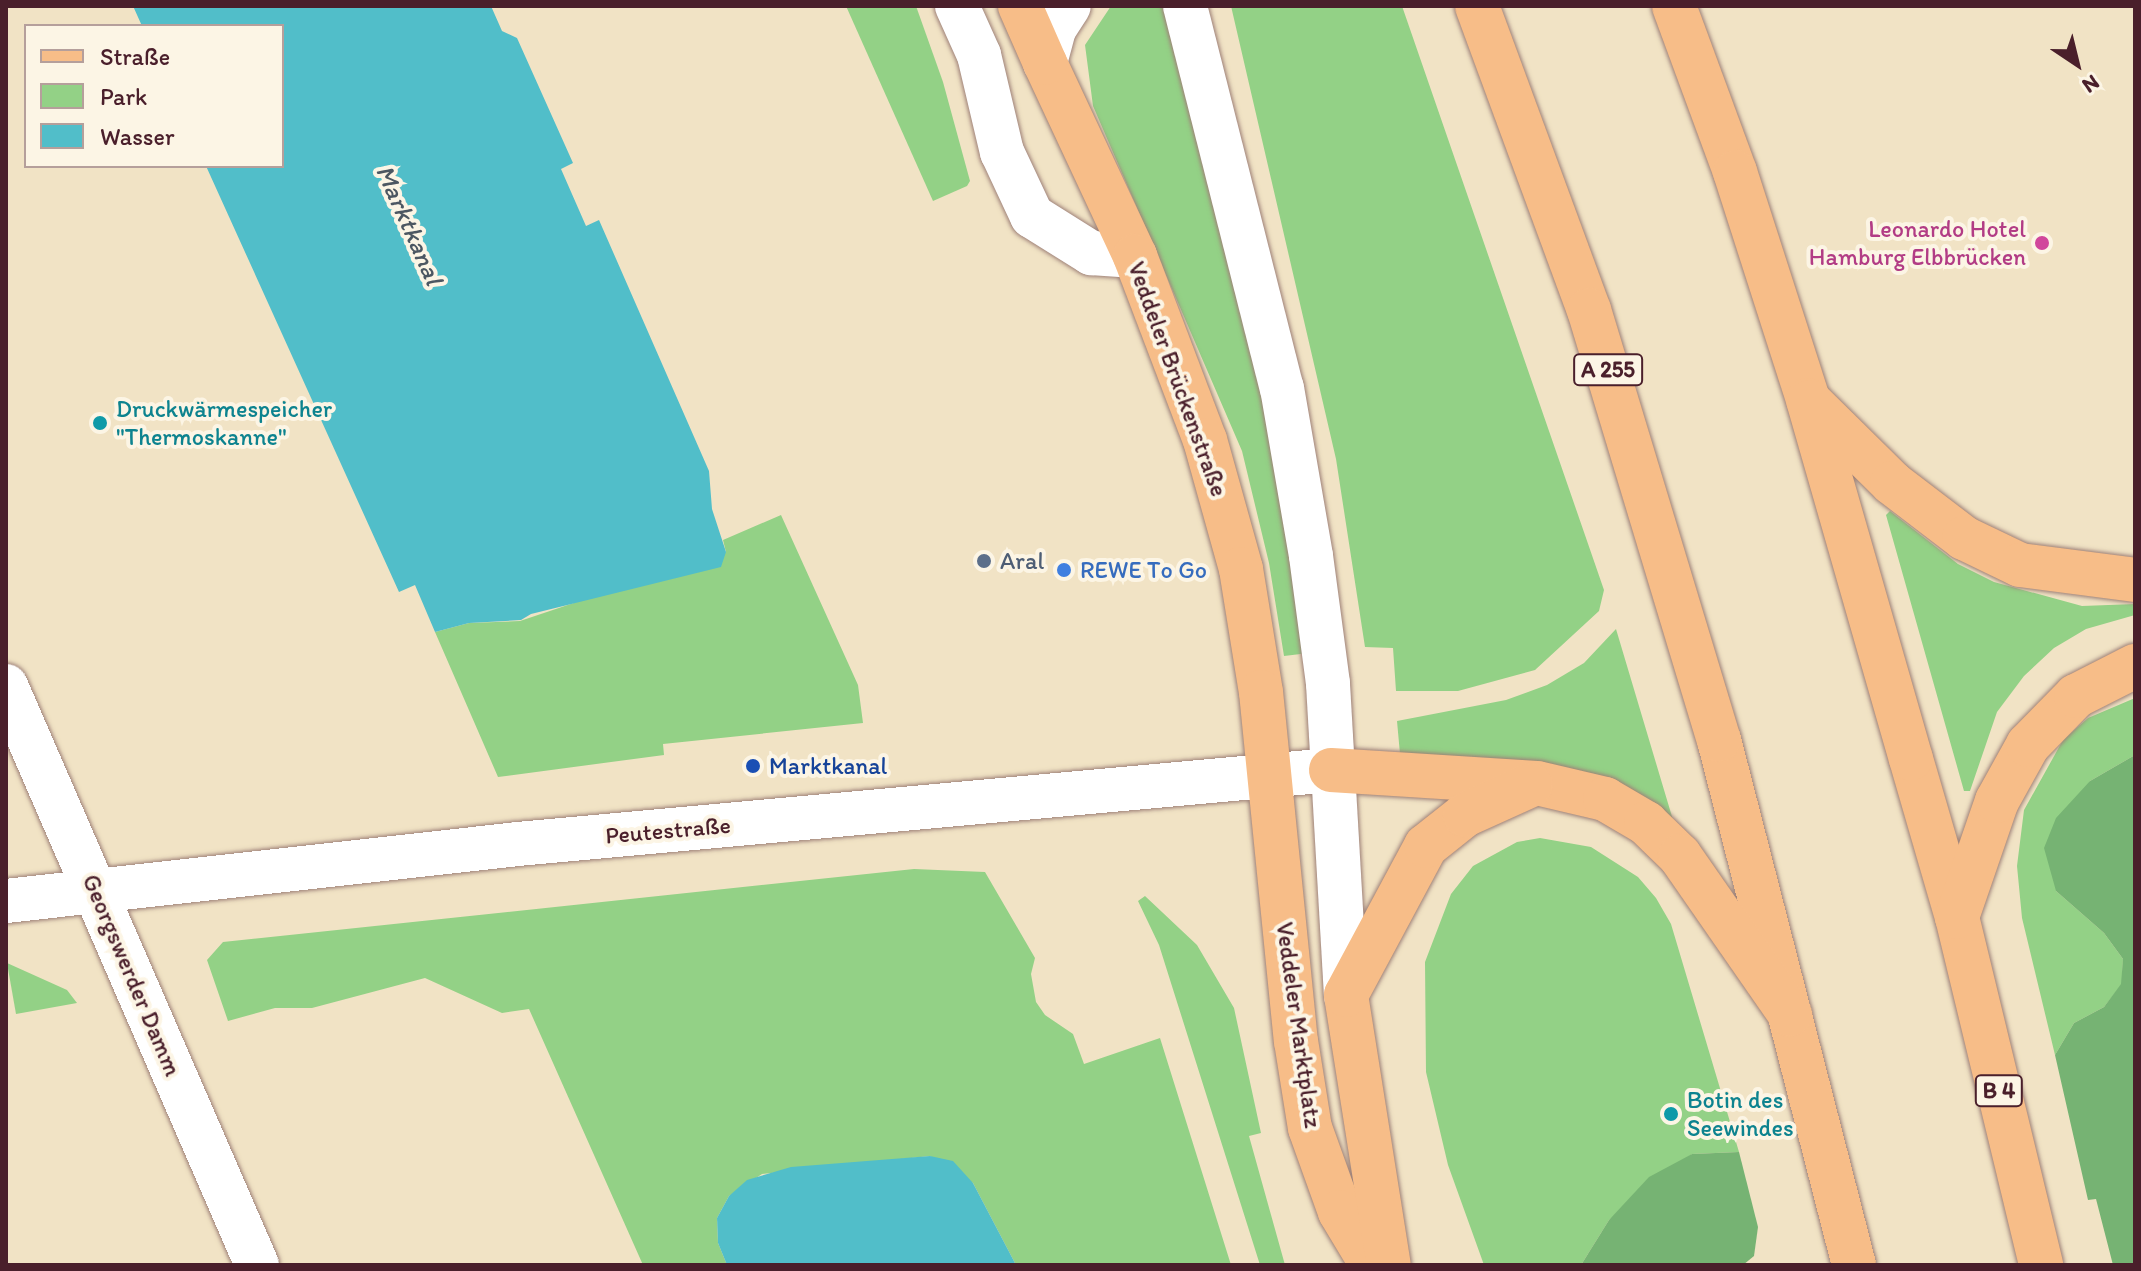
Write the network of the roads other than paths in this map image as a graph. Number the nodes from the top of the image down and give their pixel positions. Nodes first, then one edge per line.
1 (957, 6) edge
2 (1020, 6) edge
3 (1069, 6) edge
4 (1185, 6) edge
5 (1477, 6) edge
6 (1674, 6) edge
7 (1045, 63) junction
8 (1135, 256) junction
9 (1808, 400) junction
10 (2135, 580) edge
11 (2135, 666) edge
12 (6, 686) edge
13 (1331, 770) junction
14 (1268, 774) junction
15 (1537, 783) junction
16 (96, 891) junction
17 (6, 901) edge
18 (1957, 917) junction
19 (1346, 995) junction
20 (1790, 1014) junction
21 (257, 1265) edge
22 (1372, 1265) edge
23 (1389, 1265) edge
24 (1854, 1265) edge
25 (2041, 1265) edge

1 - 8 street
2 - 7 main road, Veddeler Brückenstraße
3 - 7 street
4 - 13 street
5 - 20 main road, A 255
6 - 9 main road
7 - 8 main road, Veddeler Brückenstraße
8 - 14 main road, Veddeler Brückenstraße
9 - 10 main road
9 - 18 main road, B 4
11 - 18 main road
12 - 16 street, Georgswerder Damm
13 - 14 street, Peutestraße
13 - 15 main road
13 - 19 street
14 - 16 street, Peutestraße
14 - 22 main road, Veddeler Marktplatz
15 - 19 main road
15 - 20 main road
16 - 17 street, Peutestraße
16 - 21 street, Georgswerder Damm
18 - 25 main road, B 4
19 - 23 main road
20 - 24 main road

